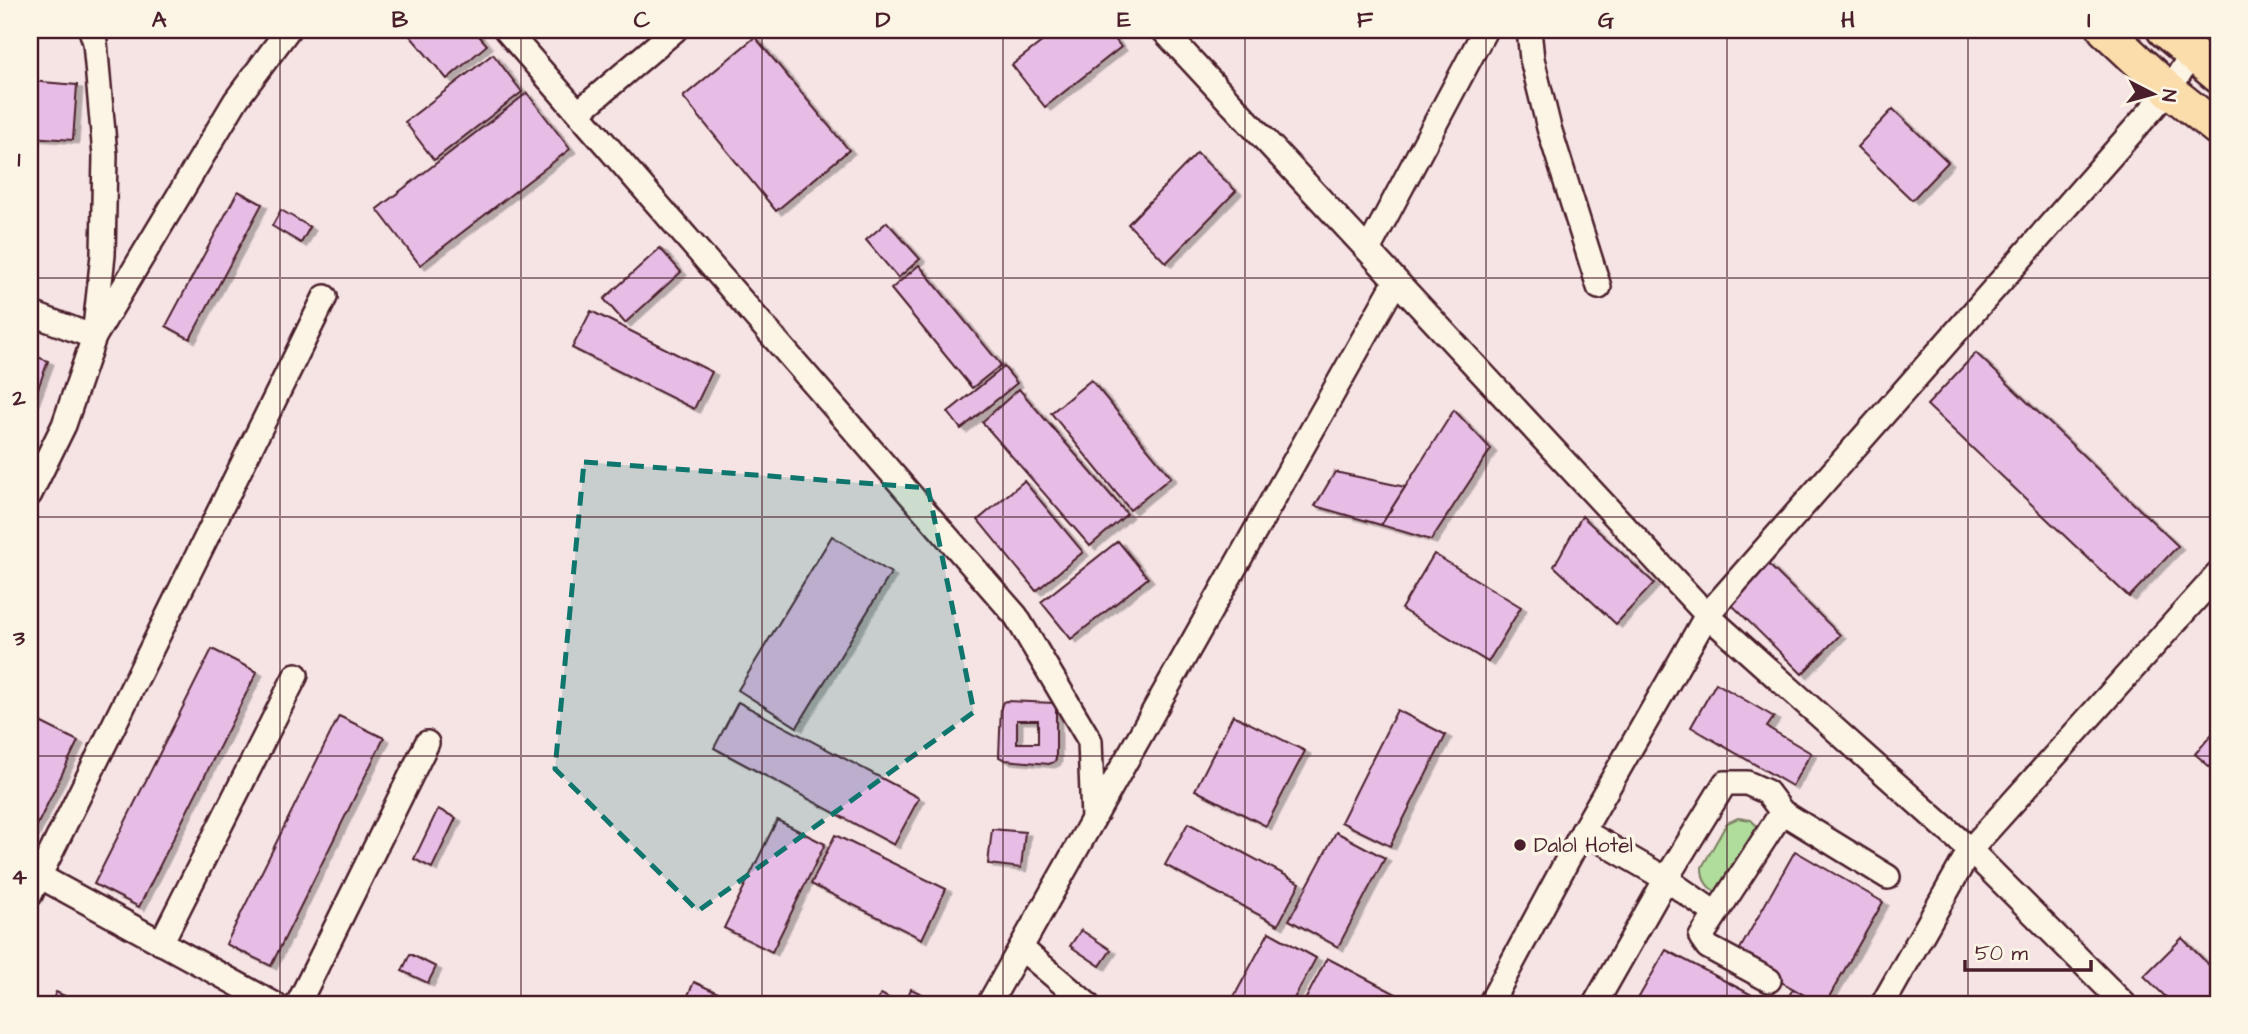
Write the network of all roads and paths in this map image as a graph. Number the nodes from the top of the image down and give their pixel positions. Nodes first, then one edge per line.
1 (92, 30) edge
2 (288, 30) edge
3 (506, 30) edge
4 (675, 30) edge
5 (1163, 30) edge
6 (1485, 30) edge
7 (1529, 30) edge
8 (2105, 30) edge
9 (2164, 30) edge
10 (2191, 55) junction
11 (2218, 76) edge
12 (2169, 90) junction
13 (579, 112) junction
14 (2218, 129) edge
15 (1368, 250) junction
16 (1396, 281) junction
17 (1599, 287) dead end
18 (325, 297) dead end
19 (30, 313) edge
20 (94, 337) junction
21 (30, 494) edge
22 (2218, 574) edge
23 (1707, 615) junction
24 (296, 675) dead end
25 (427, 743) dead end
26 (1782, 812) junction
27 (1093, 819) junction
28 (1583, 831) junction
29 (1970, 850) junction
30 (1888, 877) dead end
31 (1667, 879) junction
32 (33, 880) edge
33 (1715, 913) junction
34 (161, 943) junction
35 (1021, 948) junction
36 (1769, 980) dead end
37 (274, 1004) edge
38 (298, 1004) edge
39 (989, 1004) edge
40 (1087, 1004) edge
41 (1490, 1004) edge
42 (1595, 1004) edge
43 (1883, 1004) edge
44 (2124, 1004) edge

1 - 20 street
2 - 20 street
3 - 13 street
4 - 13 street
5 - 15 street
6 - 15 street
7 - 17 street
8 - 12 highway
9 - 10 highway
10 - 11 highway
10 - 12 street
12 - 14 highway
12 - 23 street
13 - 27 street
15 - 16 street
16 - 23 street
16 - 27 street
18 - 32 street
19 - 20 street
20 - 21 street
22 - 29 street
23 - 28 street
23 - 29 street
24 - 34 street
25 - 38 street
26 - 30 street
26 - 31 street
26 - 33 street
27 - 35 street
28 - 31 street
28 - 41 street
29 - 43 street
29 - 44 street
31 - 33 street
31 - 42 street
32 - 34 street
33 - 36 street
34 - 37 street
35 - 39 street
35 - 40 street

